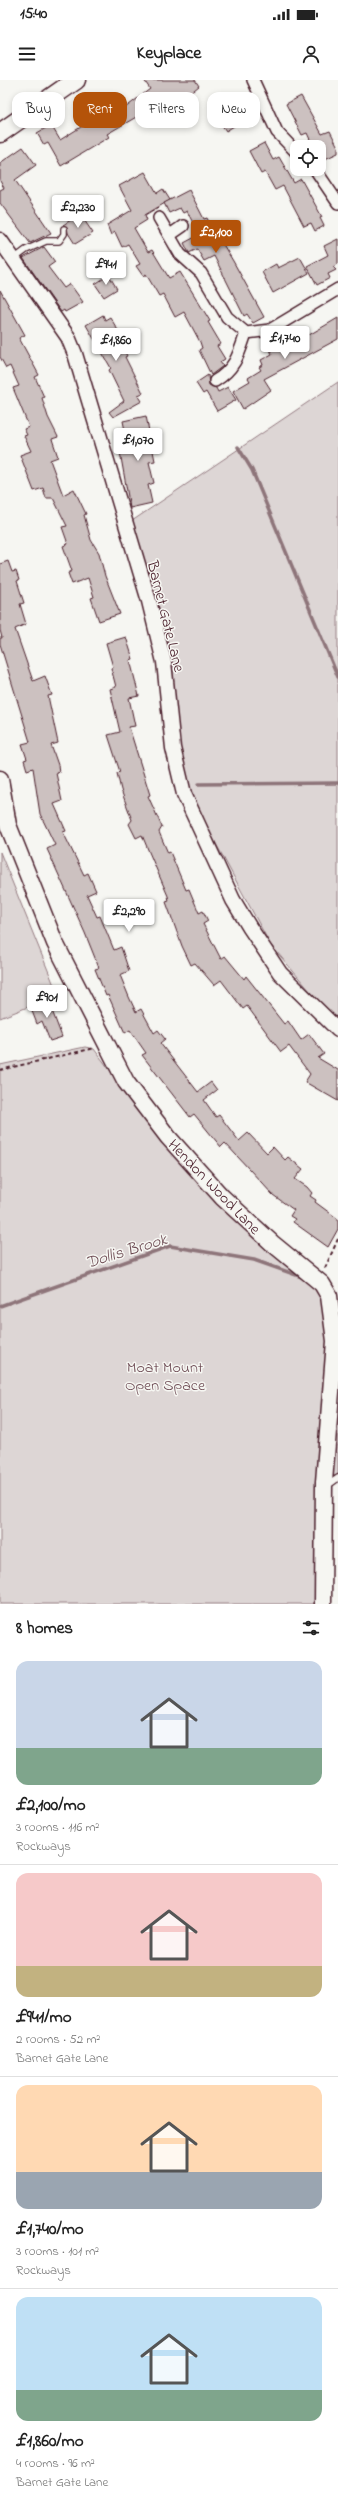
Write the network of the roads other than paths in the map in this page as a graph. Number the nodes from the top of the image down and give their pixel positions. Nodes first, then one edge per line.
1 (76, 80) edge
2 (253, 80) edge
3 (0, 133) edge
4 (290, 146) edge
5 (319, 176) edge
6 (338, 203) edge
7 (159, 218) dead end
8 (183, 226) dead end
9 (64, 229) dead end
10 (170, 235) junction
11 (0, 240) edge
12 (14, 259) junction
13 (338, 290) edge
14 (246, 333) junction
15 (215, 381) dead end
16 (0, 779) edge
17 (338, 1030) edge
18 (338, 1478) edge
19 (324, 1488) junction
20 (323, 1604) edge

1 - 3 main road
2 - 4 street
5 - 6 street
7 - 10 street
8 - 10 street
9 - 12 lane
10 - 14 street
11 - 12 street, Barnet Gate Lane
12 - 17 street, Barnet Gate Lane
13 - 14 street
14 - 15 street
16 - 19 main road, Hendon Wood Lane
18 - 19 lane
19 - 20 main road, Hendon Wood Lane

